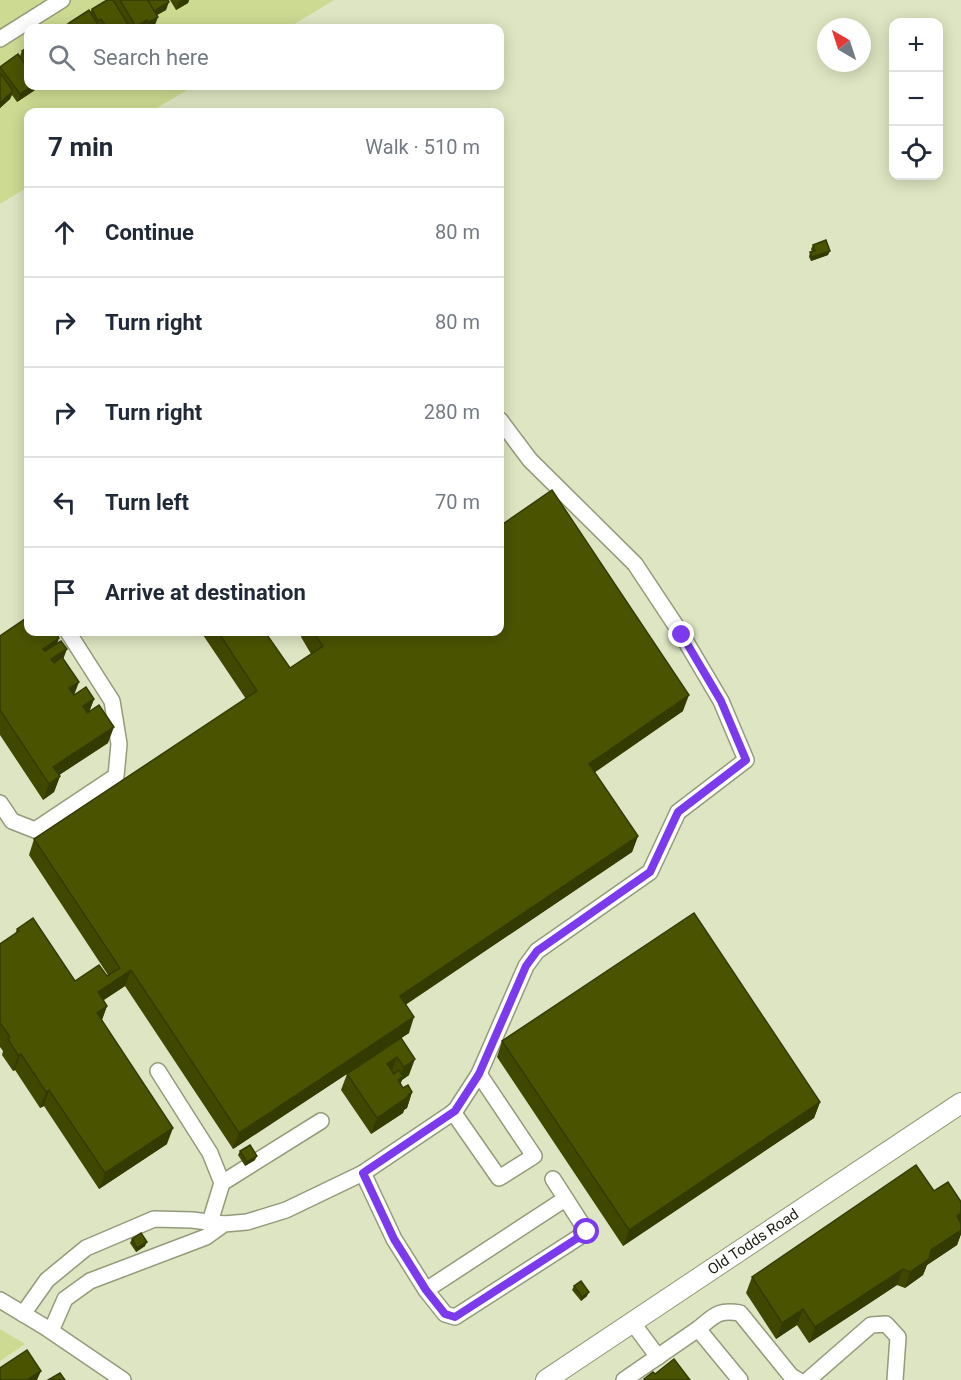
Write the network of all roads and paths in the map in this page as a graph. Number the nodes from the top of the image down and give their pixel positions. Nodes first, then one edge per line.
1 (62, 0) edge
2 (0, 39) edge
3 (504, 425) edge
4 (71, 636) edge
5 (0, 803) edge
6 (158, 1071) dead end
7 (479, 1074) junction
8 (961, 1103) edge
9 (453, 1112) junction
10 (321, 1122) dead end
11 (363, 1173) junction
12 (553, 1179) dead end
13 (222, 1183) junction
14 (565, 1199) junction
15 (217, 1223) junction
16 (58, 1270) junction
17 (79, 1288) junction
18 (426, 1290) junction
19 (0, 1300) edge
20 (23, 1314) junction
21 (632, 1322) junction
22 (698, 1329) junction
23 (51, 1331) junction
24 (665, 1357) junction
25 (123, 1380) edge
26 (546, 1380) edge
27 (624, 1380) edge
28 (740, 1380) edge
29 (798, 1380) edge
30 (808, 1380) edge
31 (895, 1380) edge

1 - 2 street
3 - 7 street
4 - 5 street
6 - 13 street
7 - 9 street
7 - 9 street
8 - 21 main road, Old Todds Road
9 - 11 street
10 - 13 street
11 - 15 street
11 - 18 street
12 - 14 street
13 - 15 street
14 - 18 street
14 - 18 street
15 - 16 street
15 - 17 street
16 - 17 street
16 - 20 street
17 - 23 street
19 - 20 street
20 - 23 street
21 - 24 street
21 - 26 main road, Old Todds Road
22 - 24 street
22 - 28 street
22 - 29 street
23 - 25 street
24 - 27 street
30 - 31 street

